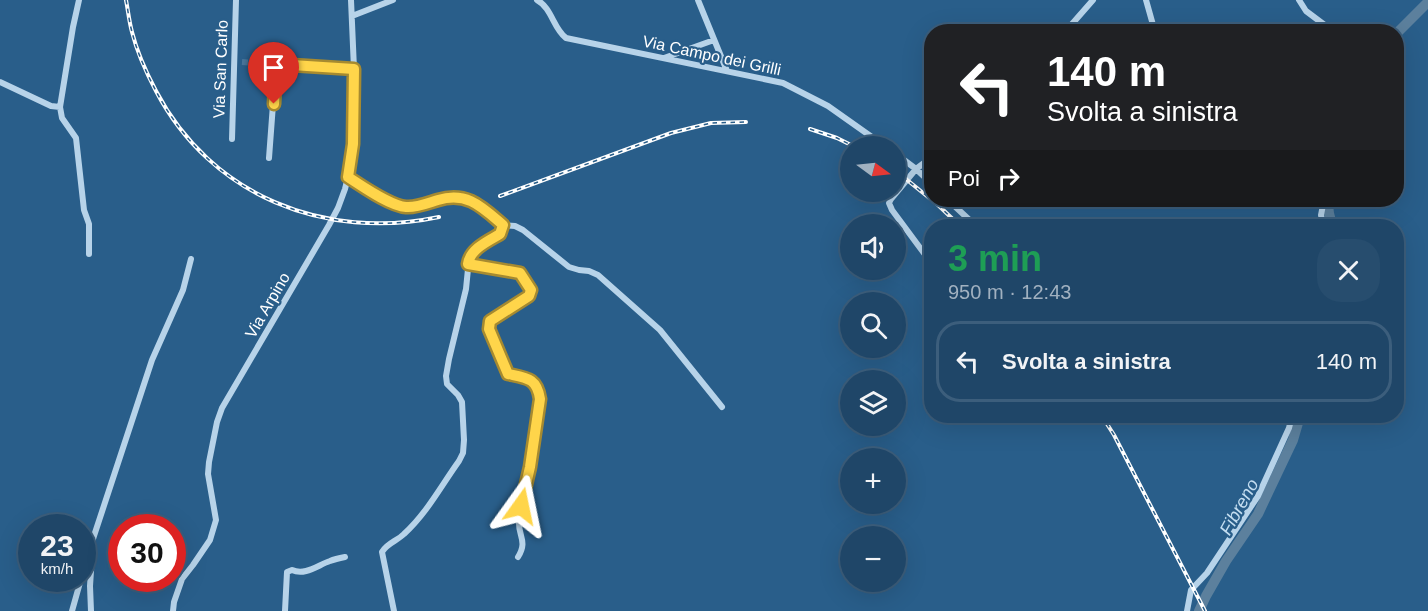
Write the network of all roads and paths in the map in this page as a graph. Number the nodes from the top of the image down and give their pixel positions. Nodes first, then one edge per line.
1 (79, 0) edge
2 (236, 0) edge
3 (351, 0) edge
4 (393, 0) edge
5 (537, 0) edge
6 (698, 0) edge
7 (1093, 0) edge
8 (1146, 0) edge
9 (1299, 0) edge
10 (352, 16) junction
11 (1072, 24) edge
12 (1153, 24) edge
13 (1323, 24) edge
14 (714, 40) junction
15 (662, 58) junction
16 (256, 63) tunnel mouth
17 (276, 64) junction
18 (354, 69) junction
19 (727, 71) junction
20 (0, 82) edge
21 (60, 107) junction
22 (870, 136) edge
23 (232, 139) dead end
24 (269, 158) dead end
25 (906, 162) edge
26 (924, 163) edge
27 (916, 169) junction
28 (924, 176) edge
29 (348, 177) junction
30 (956, 207) edge
31 (968, 219) edge
32 (503, 225) junction
33 (924, 253) edge
34 (89, 255) dead end
35 (191, 259) dead end
36 (468, 264) junction
37 (722, 407) dead end
38 (1291, 423) edge
39 (96, 529) edge
40 (345, 557) dead end
41 (518, 557) dead end
42 (77, 592) edge
43 (90, 592) edge
44 (72, 611) edge
45 (91, 611) edge
46 (173, 611) edge
47 (285, 611) edge
48 (394, 611) edge
49 (1187, 611) edge

1 - 21 street
2 - 23 street, Via San Carlo
3 - 10 street, Via Arpino
4 - 10 street
5 - 15 street, Via Campo dei Grilli
6 - 14 street
7 - 11 street
8 - 12 street
9 - 13 street
10 - 18 street, Via Arpino
14 - 15 street
14 - 19 street
15 - 19 street, Via Campo dei Grilli
16 - 17 street
17 - 18 street
17 - 24 street
18 - 29 street, Via Arpino
19 - 22 street, Via Campo dei Grilli
20 - 21 street
21 - 34 street
25 - 27 street
26 - 27 street
27 - 28 street
27 - 33 street
29 - 32 street
29 - 46 street, Via Arpino
30 - 31 street
32 - 36 street
32 - 37 street
35 - 39 street
36 - 41 street
36 - 48 street
38 - 49 street
40 - 47 street
42 - 44 street
43 - 45 street

